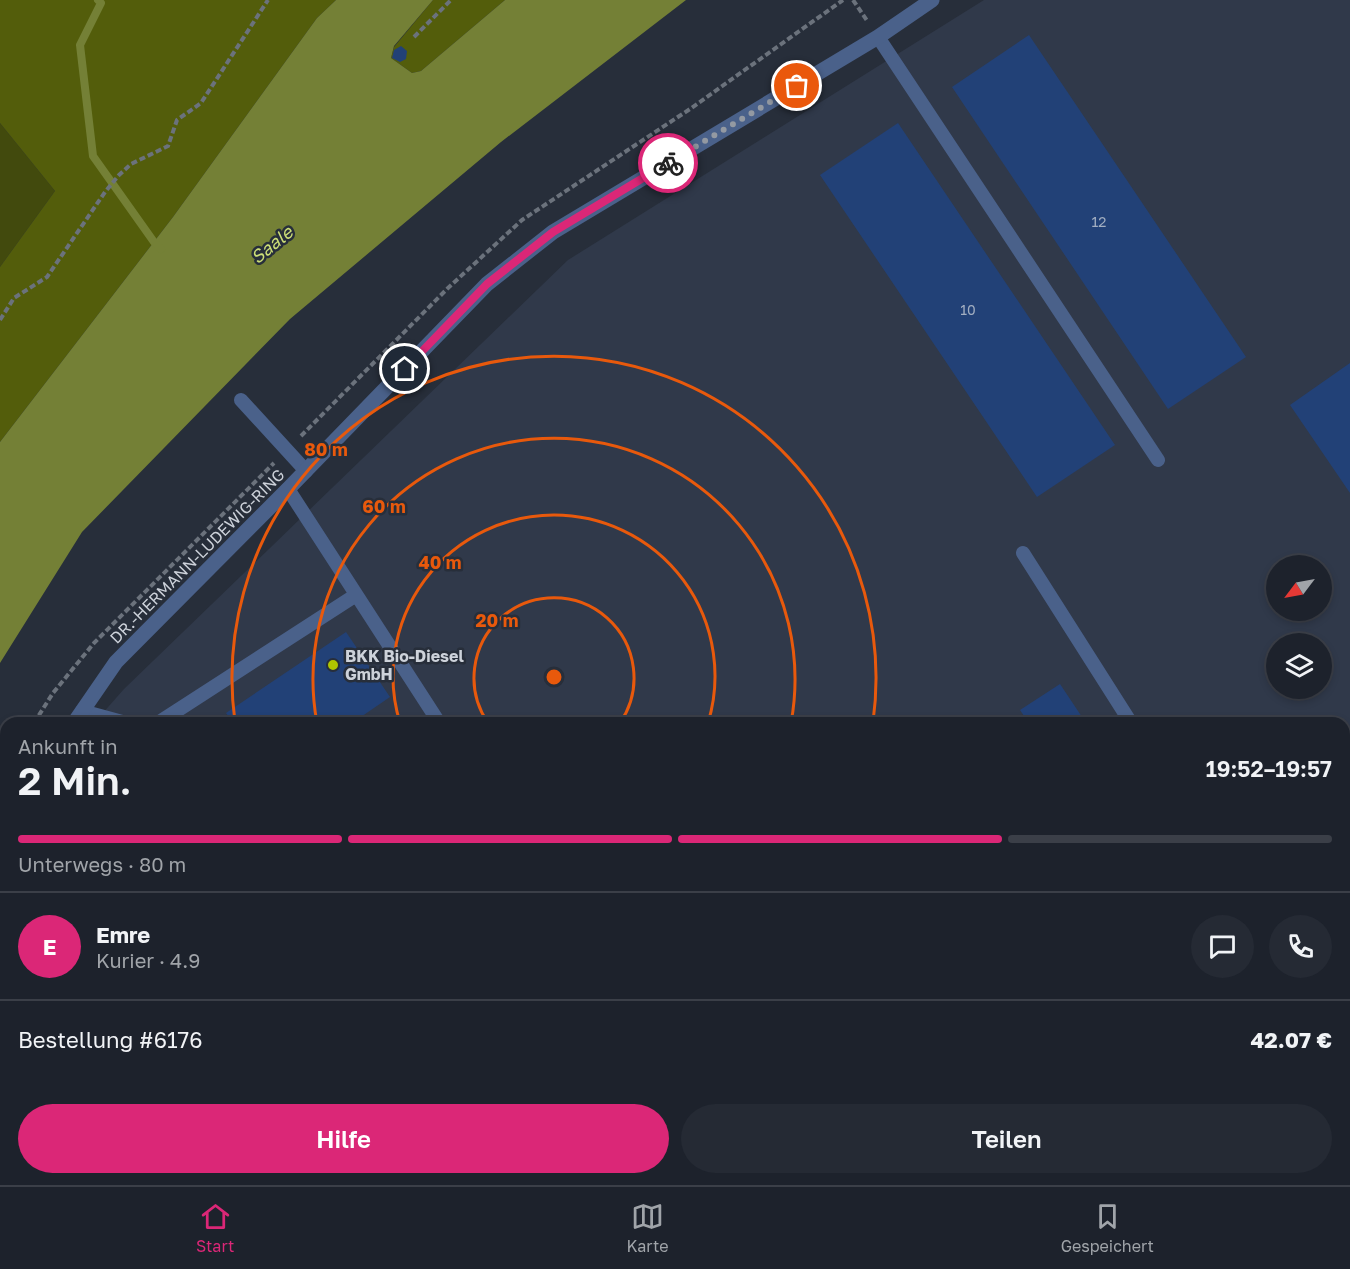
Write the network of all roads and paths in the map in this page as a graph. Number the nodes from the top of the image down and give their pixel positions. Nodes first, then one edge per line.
1 (268, 0) edge
2 (451, 0) edge
3 (932, 0) edge
4 (414, 37) dead end
5 (878, 37) junction
6 (0, 320) edge
7 (241, 400) dead end
8 (1158, 460) dead end
9 (306, 471) junction
10 (288, 489) junction
11 (1023, 553) dead end
12 (356, 595) junction
13 (78, 717) edge
14 (167, 717) edge
15 (435, 717) edge
16 (1127, 717) edge

1 - 6 path
2 - 4 path
3 - 5 street, DR.-HERMANN-LUDEWIG-RING
5 - 8 lane
5 - 9 street, DR.-HERMANN-LUDEWIG-RING
7 - 9 lane
9 - 10 street, DR.-HERMANN-LUDEWIG-RING
10 - 12 lane
10 - 13 street, DR.-HERMANN-LUDEWIG-RING
11 - 16 lane
12 - 14 lane
12 - 15 lane

